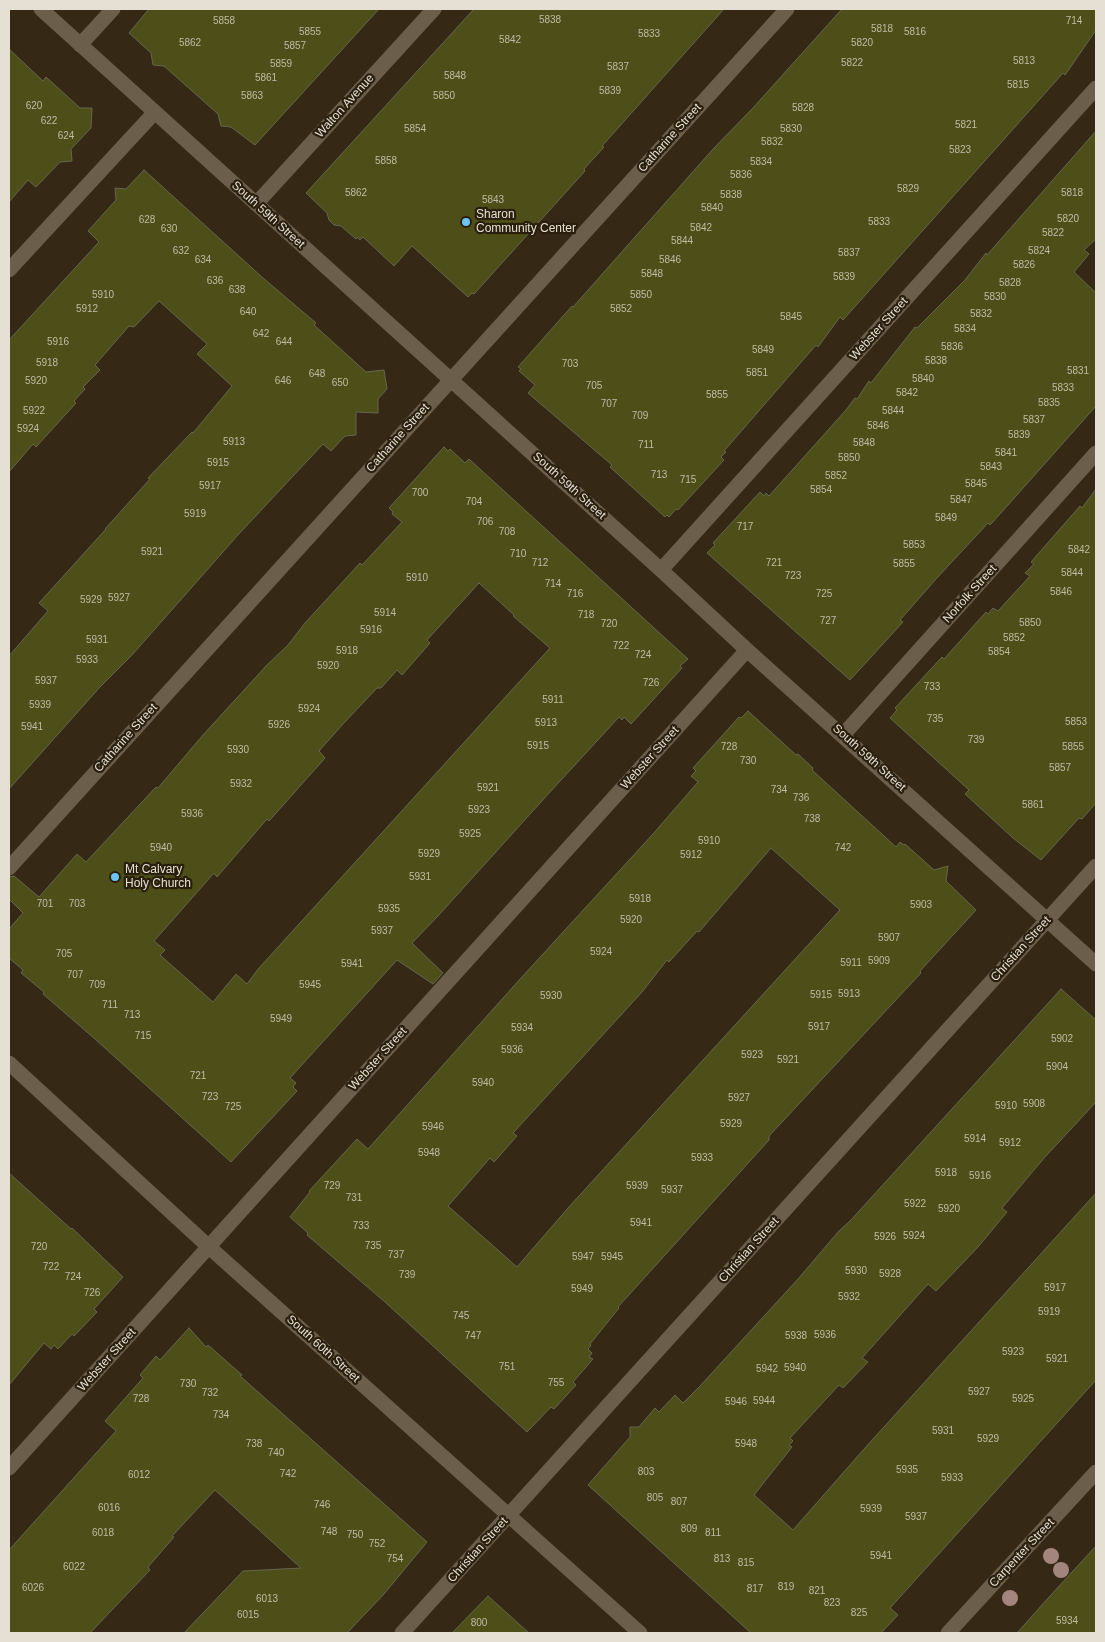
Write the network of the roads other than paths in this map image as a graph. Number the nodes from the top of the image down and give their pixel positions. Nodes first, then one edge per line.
1 (41, 9) edge
2 (113, 9) edge
3 (434, 9) edge
4 (786, 9) edge
5 (80, 45) junction
6 (1096, 88) edge
7 (154, 112) junction
8 (256, 204) junction
9 (9, 270) edge
10 (451, 380) junction
11 (1096, 452) edge
12 (662, 570) junction
13 (747, 650) junction
14 (843, 735) junction
15 (1096, 866) edge
16 (9, 868) edge
17 (1047, 920) junction
18 (1096, 964) edge
19 (9, 1064) edge
20 (209, 1247) junction
21 (9, 1468) edge
22 (1096, 1472) edge
23 (509, 1515) junction
24 (402, 1633) edge
25 (640, 1633) edge
26 (948, 1633) edge

1 - 5 street, South 59th Street
2 - 5 street
3 - 8 street, Walton Avenue
4 - 10 street, Catharine Street
5 - 7 street, South 59th Street
6 - 12 street, Webster Street
7 - 8 street, South 59th Street
7 - 9 street
8 - 10 street, South 59th Street
10 - 12 street, South 59th Street
10 - 16 street, Catharine Street
11 - 14 street, Norfolk Street
12 - 13 street, South 59th Street
13 - 14 street, South 59th Street
13 - 20 street, Webster Street
14 - 17 street, South 59th Street
15 - 17 street, Christian Street
17 - 18 street, South 59th Street
17 - 23 street, Christian Street
19 - 20 street, South 60th Street
20 - 21 street, Webster Street
20 - 23 street, South 60th Street
22 - 26 street, Carpenter Street
23 - 24 street, Christian Street
23 - 25 street, South 60th Street

